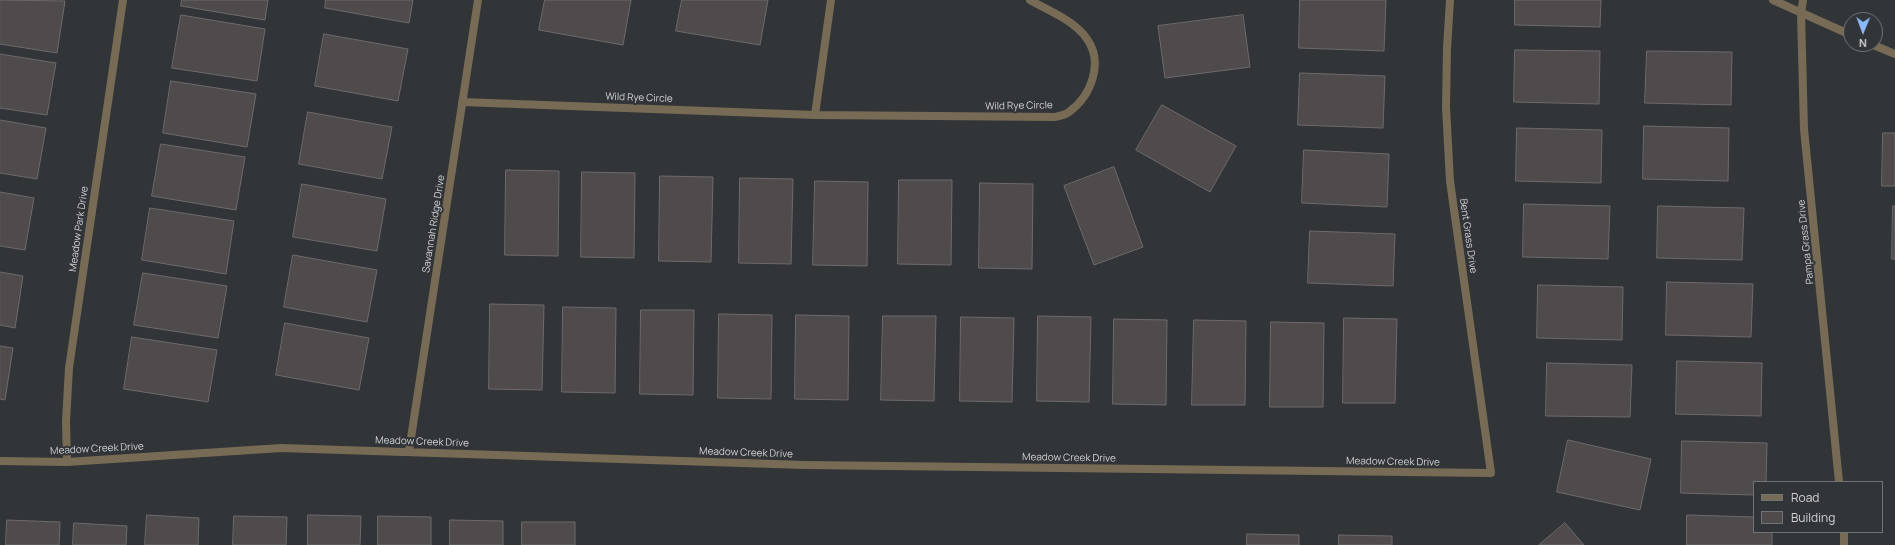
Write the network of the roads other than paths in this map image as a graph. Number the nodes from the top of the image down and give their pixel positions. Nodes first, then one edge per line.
1 (123, 0) edge
2 (478, 0) edge
3 (830, 0) edge
4 (1030, 0) edge
5 (1450, 0) edge
6 (1773, 0) edge
7 (1803, 0) edge
8 (1801, 13) junction
9 (1843, 31) edge
10 (1883, 49) edge
11 (1895, 54) edge
12 (462, 102) junction
13 (815, 115) junction
14 (409, 451) junction
15 (0, 461) edge
16 (67, 462) junction
17 (1491, 473) joint
18 (1839, 481) edge
19 (1844, 533) edge
20 (1844, 545) edge

1 - 16 street, Meadow Park Drive
2 - 12 street, Savannah Ridge Drive
3 - 13 street
4 - 13 street, Wild Rye Circle
5 - 17 street, Bent Grass Drive
6 - 8 street
7 - 8 street, Pampa Grass Drive
8 - 9 street
8 - 18 street, Pampa Grass Drive
10 - 11 street
12 - 13 street, Wild Rye Circle
12 - 14 street, Savannah Ridge Drive
14 - 16 street, Meadow Creek Drive
14 - 17 street, Meadow Creek Drive
15 - 16 street, Meadow Creek Drive
19 - 20 street

